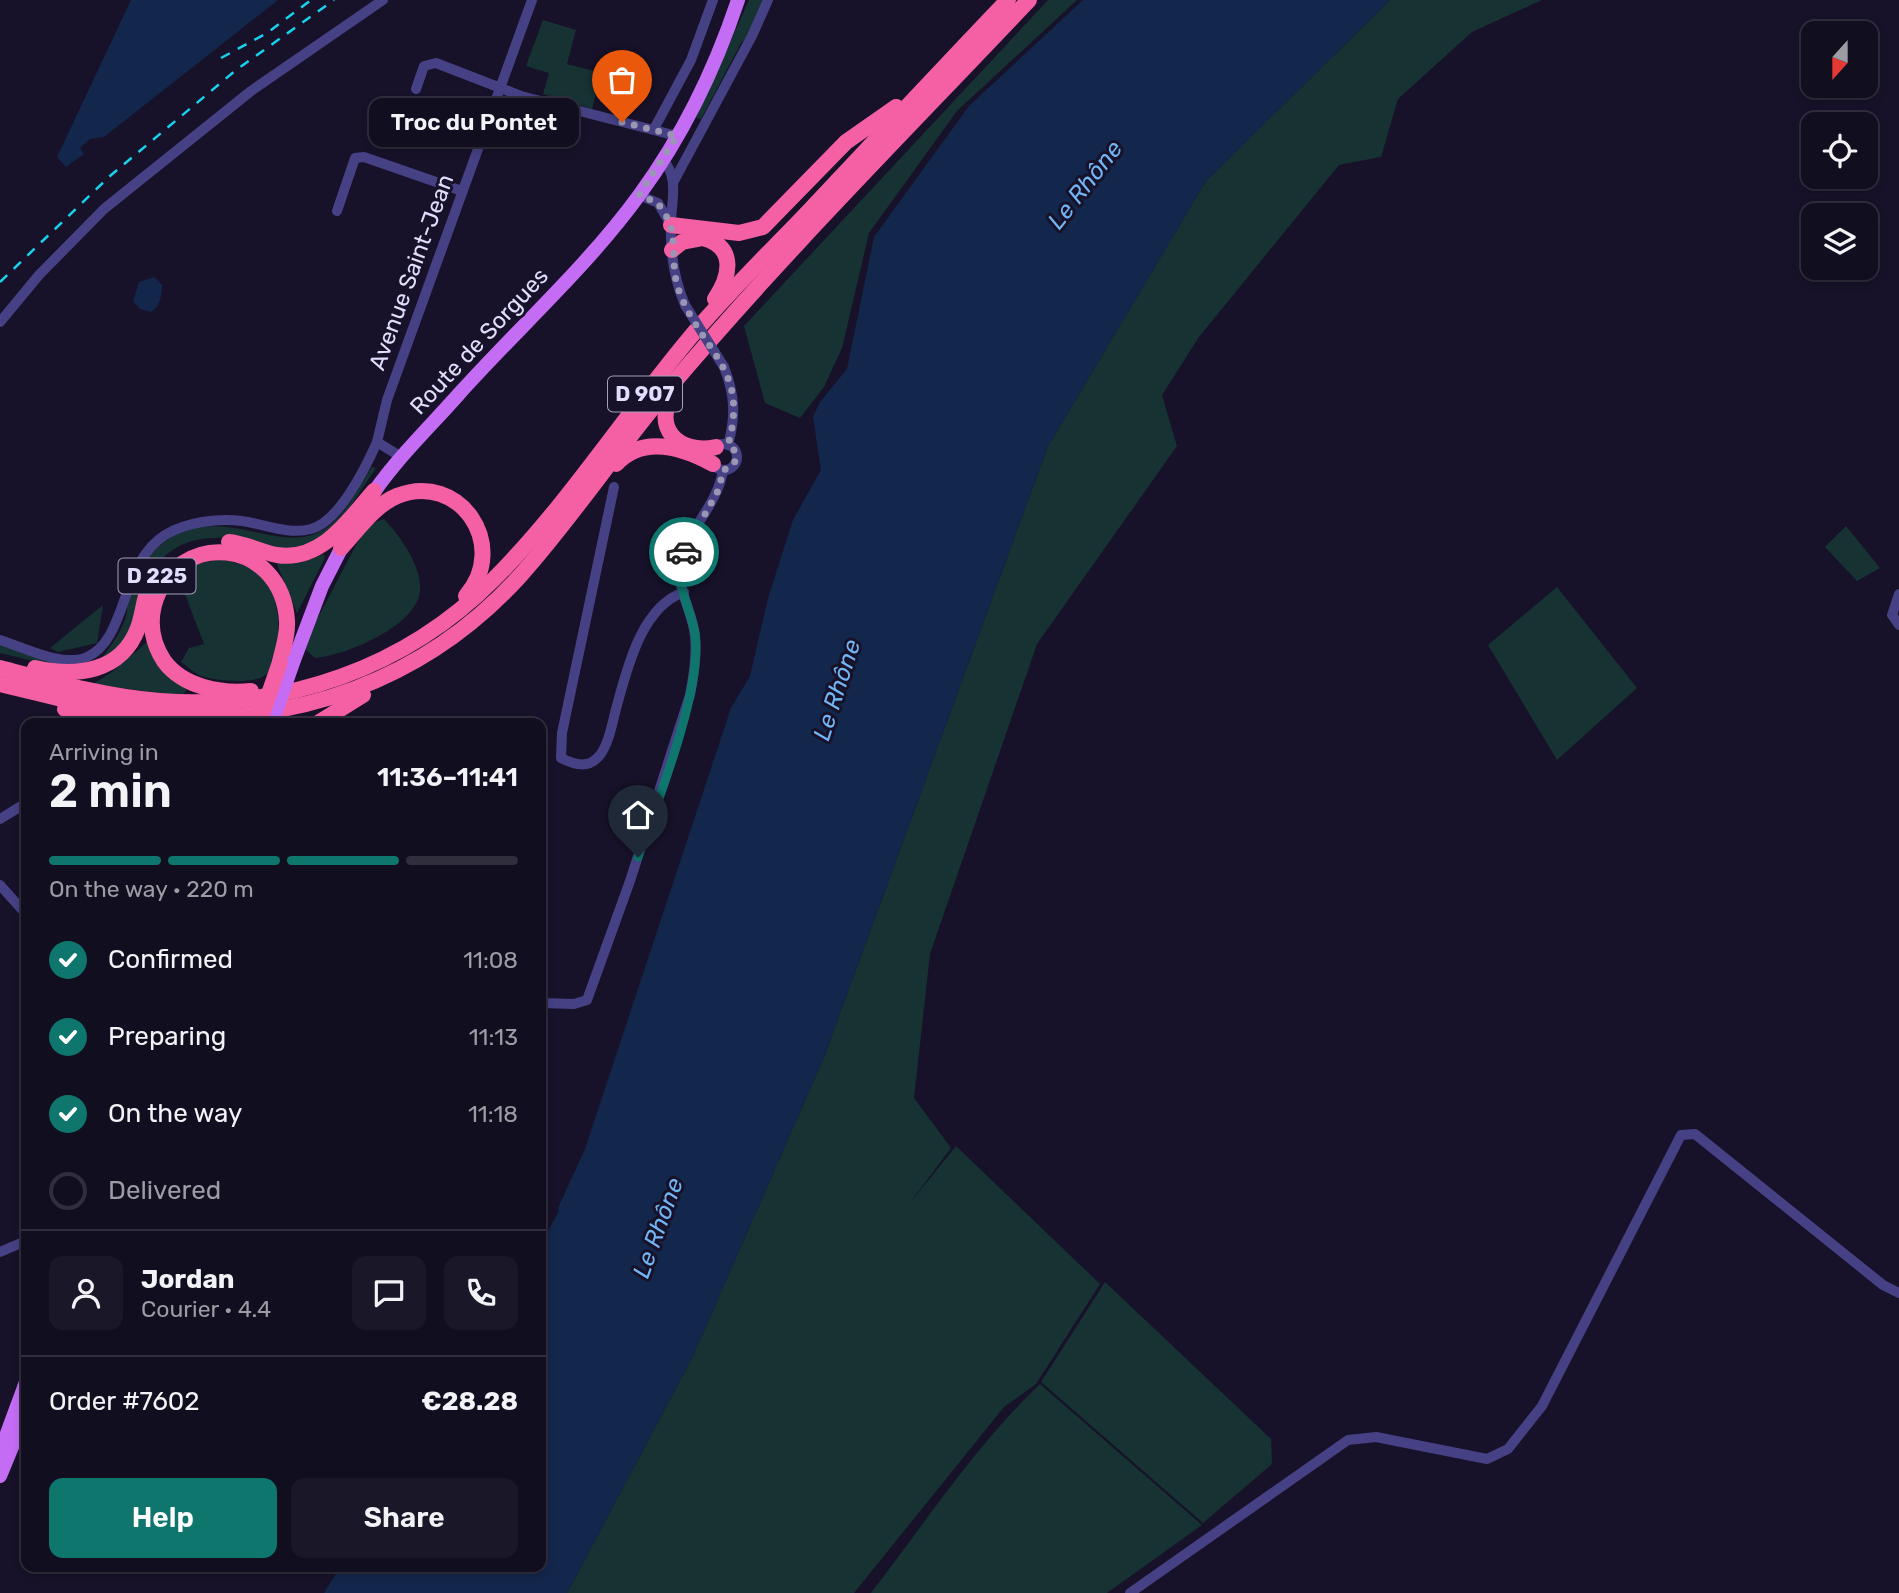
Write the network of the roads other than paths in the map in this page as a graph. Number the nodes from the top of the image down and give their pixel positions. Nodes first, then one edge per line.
1 (383, 0) edge
2 (532, 0) edge
3 (713, 0) edge
4 (738, 0) edge
5 (768, 0) edge
6 (1008, 0) edge
7 (1029, 0) edge
8 (941, 70) junction
9 (501, 88) junction
10 (416, 89) dead end
11 (654, 129) junction
12 (677, 136) junction
13 (661, 162) junction
14 (673, 186) junction
15 (462, 191) junction
16 (639, 195) junction
17 (658, 203) junction
18 (337, 211) dead end
19 (671, 225) junction
20 (672, 250) junction
21 (775, 268) junction
22 (0, 322) edge
23 (691, 337) junction
24 (377, 442) junction
25 (722, 446) junction
26 (403, 458) junction
27 (718, 467) junction
28 (614, 487) dead end
29 (374, 491) junction
30 (547, 545) junction
31 (341, 548) junction
32 (684, 592) junction
33 (1899, 594) edge
34 (1899, 625) edge
35 (462, 629) junction
36 (0, 640) edge
37 (0, 661) edge
38 (287, 661) junction
39 (0, 668) edge
40 (332, 682) junction
41 (0, 685) edge
42 (92, 718) edge
43 (261, 718) edge
44 (273, 718) edge
45 (325, 718) edge
46 (21, 806) edge
47 (0, 819) edge
48 (0, 885) edge
49 (21, 908) edge
50 (546, 1003) edge
51 (21, 1243) edge
52 (0, 1252) edge
53 (1899, 1293) edge
54 (21, 1395) edge
55 (21, 1425) edge
56 (0, 1452) edge
57 (0, 1476) edge
58 (1130, 1593) edge

1 - 22 street
2 - 9 street, Avenue Saint-Jean
3 - 11 street
4 - 12 main road, Route de Sorgues
5 - 14 street
6 - 8 highway, D 907
7 - 21 highway, D 907
8 - 19 highway
8 - 23 highway, D 907
9 - 10 street
9 - 11 street
9 - 15 street, Avenue Saint-Jean
11 - 12 street
12 - 13 main road, Route de Sorgues
13 - 14 street
13 - 16 main road, Route de Sorgues
14 - 17 street
14 - 19 street
15 - 18 street
15 - 24 street, Avenue Saint-Jean
16 - 17 street
16 - 26 main road, Route de Sorgues
17 - 19 street
19 - 20 street
20 - 23 highway
20 - 25 street, bridge
21 - 25 highway
21 - 30 highway, D 907
23 - 40 highway, D 907
24 - 26 street
24 - 36 street, Avenue Saint-Jean
25 - 27 street
25 - 27 street
26 - 29 main road, Route de Sorgues
27 - 30 highway
27 - 32 street
28 - 32 street
29 - 31 main road, Route de Sorgues / D 907
29 - 37 highway, D 225
30 - 35 highway, D 907
31 - 38 main road, Route de Sorgues / D 907
31 - 40 highway
32 - 50 street
33 - 34 street
35 - 41 highway
35 - 45 highway, D 907
38 - 40 highway, D 907
38 - 43 highway, D 907, bridge
38 - 44 main road, Route de Sorgues / D 907, bridge
39 - 40 highway
41 - 42 highway
46 - 47 street
48 - 49 street
51 - 52 street
53 - 58 street
54 - 56 main road
55 - 57 main road

